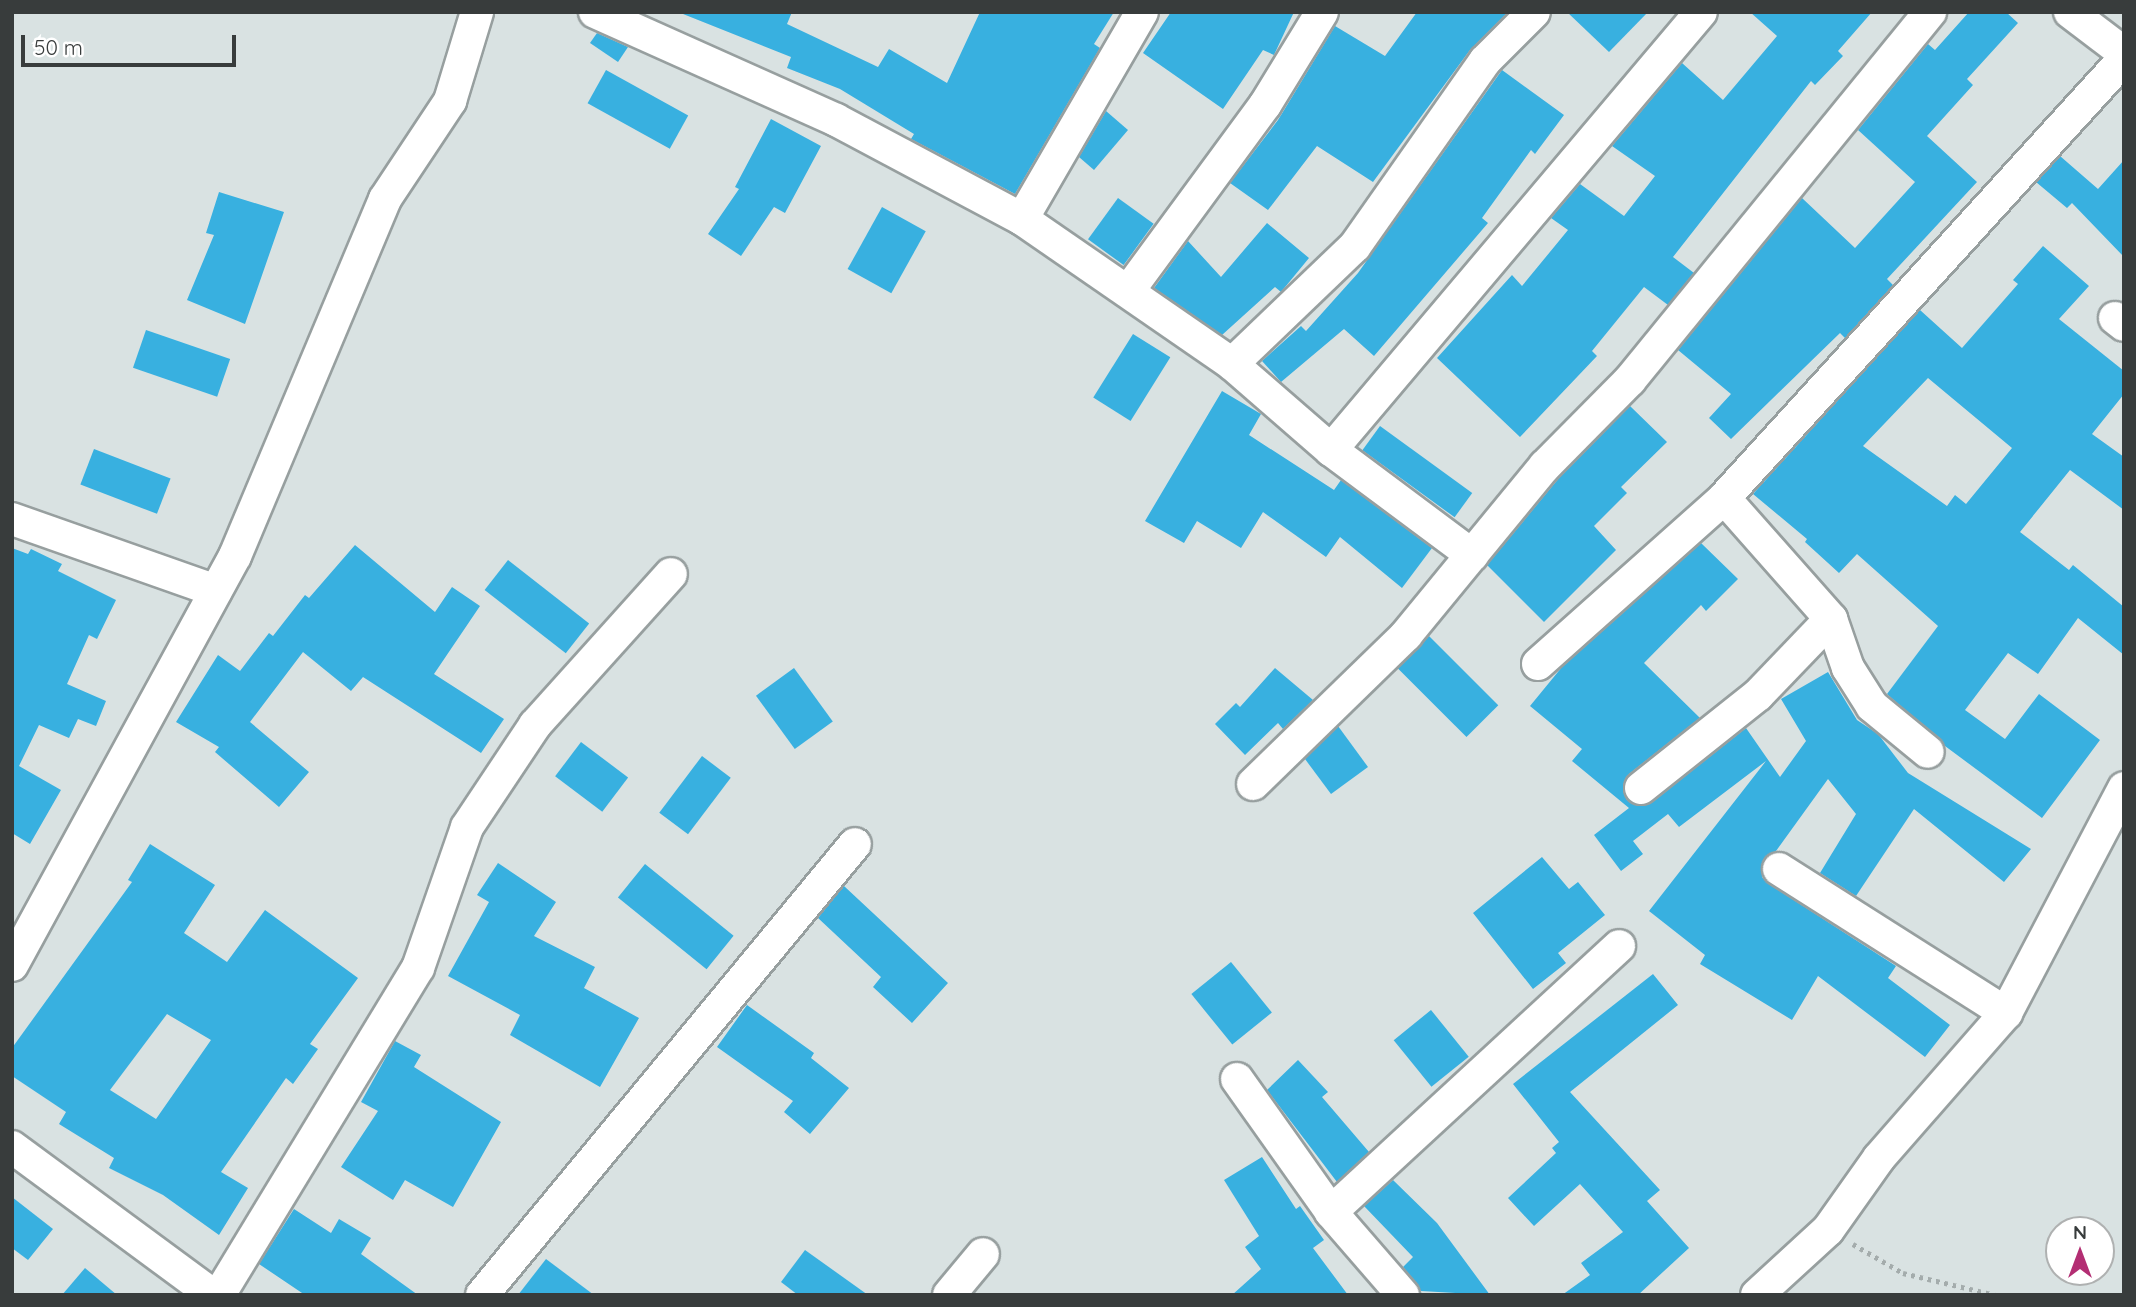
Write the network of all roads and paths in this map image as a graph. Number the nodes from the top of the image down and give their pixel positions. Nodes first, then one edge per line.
1 (477, 12) edge
2 (595, 12) edge
3 (1142, 12) edge
4 (1322, 12) edge
5 (1534, 12) edge
6 (1701, 12) edge
7 (1930, 12) edge
8 (2070, 12) edge
9 (2124, 53) edge
10 (2124, 59) edge
11 (1022, 219) junction
12 (1129, 289) junction
13 (1232, 364) junction
14 (1331, 450) junction
15 (1724, 498) junction
16 (12, 519) edge
17 (1472, 555) junction
18 (671, 574) dead end
19 (216, 591) junction
20 (1831, 619) junction
21 (1538, 664) dead end
22 (1928, 752) dead end
23 (1253, 784) dead end
24 (1641, 788) dead end
25 (2124, 788) edge
26 (855, 845) dead end
27 (1779, 869) dead end
28 (1619, 946) dead end
29 (12, 965) edge
30 (2006, 1013) junction
31 (1237, 1079) dead end
32 (12, 1147) edge
33 (1331, 1212) junction
34 (1828, 1230) junction
35 (983, 1254) dead end
36 (213, 1295) edge
37 (219, 1295) edge
38 (482, 1295) edge
39 (949, 1295) edge
40 (1403, 1295) edge
41 (1757, 1295) edge
42 (1996, 1295) edge

1 - 19 street
2 - 11 street
3 - 11 street
4 - 12 street
5 - 13 street
6 - 14 street
7 - 17 street
8 - 9 street
10 - 15 street
11 - 12 street
12 - 13 street
13 - 14 street
14 - 17 street
15 - 20 street
15 - 21 street
16 - 19 street
17 - 23 street
18 - 37 street
19 - 29 street
20 - 22 street
20 - 24 street
25 - 30 street
26 - 38 street
27 - 30 street
28 - 33 street
30 - 34 street
31 - 33 street
32 - 36 street
33 - 40 street
34 - 41 street
34 - 42 path
35 - 39 street

